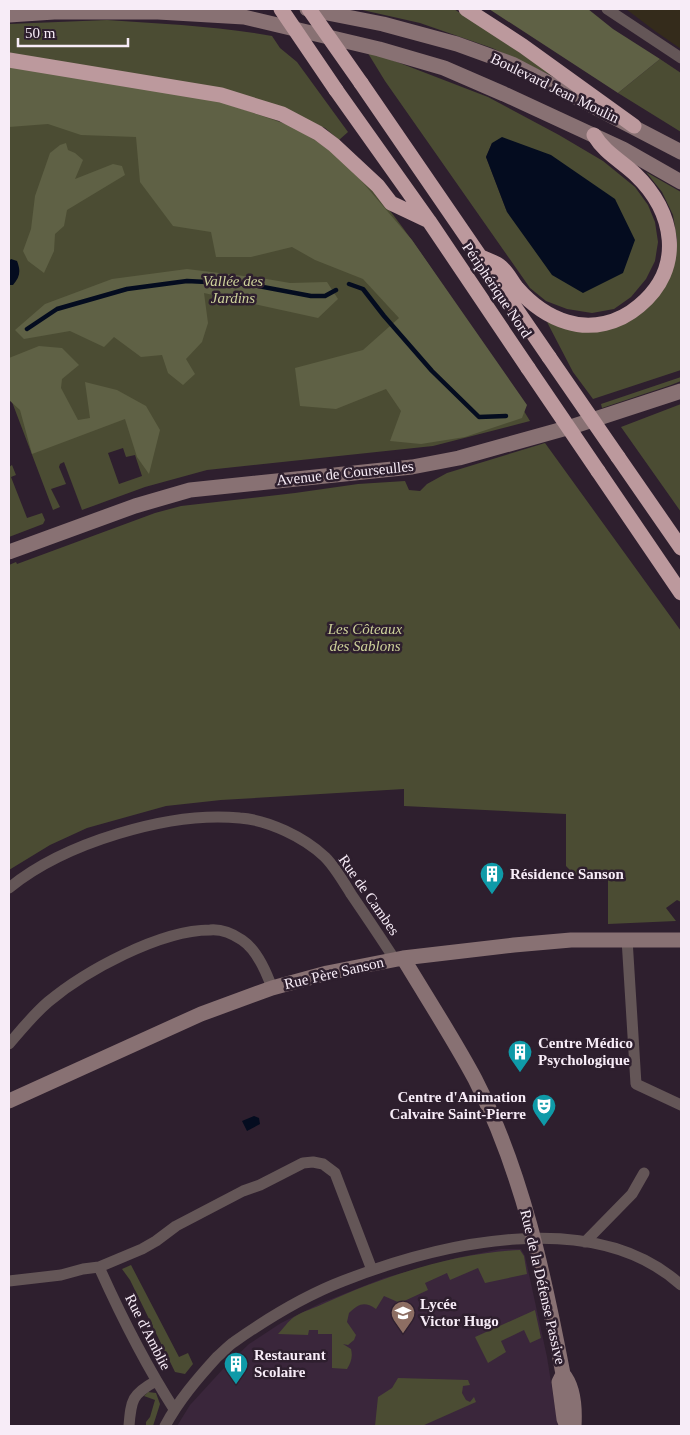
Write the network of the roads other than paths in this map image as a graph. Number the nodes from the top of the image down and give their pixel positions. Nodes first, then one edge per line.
1 (281, 9) edge
2 (308, 9) edge
3 (466, 9) edge
4 (607, 9) edge
5 (9, 15) edge
6 (681, 58) edge
7 (9, 60) edge
8 (634, 126) junction
9 (594, 135) junction
10 (681, 152) edge
11 (681, 182) edge
12 (429, 221) junction
13 (481, 257) junction
14 (681, 391) edge
15 (681, 548) edge
16 (9, 552) edge
17 (681, 594) edge
18 (9, 888) edge
19 (627, 939) junction
20 (681, 940) edge
21 (399, 959) junction
22 (272, 988) junction
23 (9, 1044) edge
24 (9, 1101) edge
25 (681, 1105) edge
26 (644, 1174) dead end
27 (534, 1238) junction
28 (586, 1242) junction
29 (98, 1267) junction
30 (372, 1270) junction
31 (9, 1281) edge
32 (681, 1284) edge
33 (563, 1374) junction
34 (156, 1381) junction
35 (174, 1409) junction
36 (129, 1426) edge
37 (165, 1426) edge
38 (567, 1426) edge
39 (574, 1426) edge

1 - 12 highway, Périphérique Nord, bridge
2 - 8 street, Boulevard Jean Moulin
2 - 13 highway, Périphérique Nord, bridge
3 - 8 highway
4 - 6 street
5 - 9 street, Boulevard Jean Moulin
7 - 12 highway
8 - 10 street, Boulevard Jean Moulin
9 - 11 street, Boulevard Jean Moulin
9 - 13 highway
12 - 17 highway, Périphérique Nord, bridge
13 - 15 highway, Périphérique Nord, bridge
14 - 16 street, Avenue de Courseulles
18 - 21 street, Rue de Cambes
19 - 20 street, Rue Père Sanson
19 - 21 street, Rue Père Sanson
19 - 25 street
21 - 22 street, Rue Père Sanson
21 - 27 street, Rue de la Défense Passive
22 - 23 street
22 - 24 street, Rue Père Sanson
26 - 28 street
27 - 28 street
27 - 30 street
27 - 33 street, Rue de la Défense Passive
28 - 32 street
29 - 30 street
29 - 31 street
29 - 34 street, Rue d'Amblie
30 - 35 street
33 - 38 street, Rue de la Défense Passive
33 - 39 street, Rue de la Défense Passive
34 - 35 street, Rue d'Amblie
34 - 36 street
35 - 37 street

